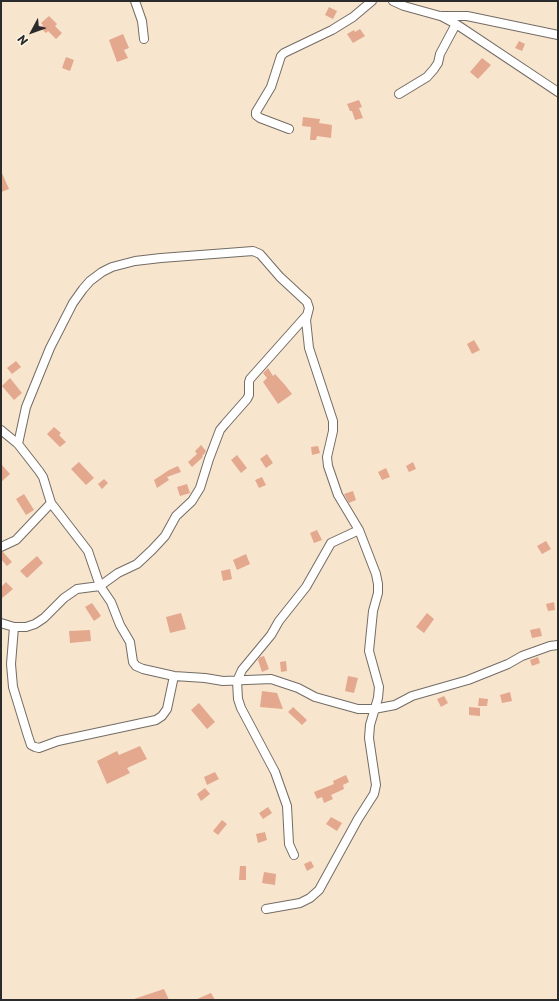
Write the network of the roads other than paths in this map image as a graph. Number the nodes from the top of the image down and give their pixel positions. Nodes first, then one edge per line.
1 (136, 1) edge
2 (372, 1) edge
3 (393, 1) edge
4 (440, 16) junction
5 (456, 24) junction
6 (558, 35) edge
7 (144, 39) dead end
8 (558, 92) edge
9 (399, 94) dead end
10 (289, 129) dead end
11 (307, 316) junction
12 (1, 430) edge
13 (18, 444) junction
14 (51, 503) junction
15 (358, 530) junction
16 (1, 547) edge
17 (100, 586) junction
18 (1, 623) edge
19 (14, 627) junction
20 (558, 645) edge
21 (174, 676) junction
22 (237, 682) junction
23 (374, 709) junction
24 (294, 855) dead end
25 (266, 909) dead end

1 - 7 street
2 - 10 street
3 - 4 street
4 - 5 street
4 - 6 street
5 - 8 street
5 - 9 street
11 - 13 street
11 - 15 street
11 - 17 street
12 - 13 street
13 - 14 street
14 - 16 street
14 - 17 street
15 - 22 street
15 - 23 street
17 - 19 street
17 - 21 street
18 - 19 street
19 - 21 street
20 - 23 street
21 - 22 street
22 - 23 street
22 - 24 street
23 - 25 street

